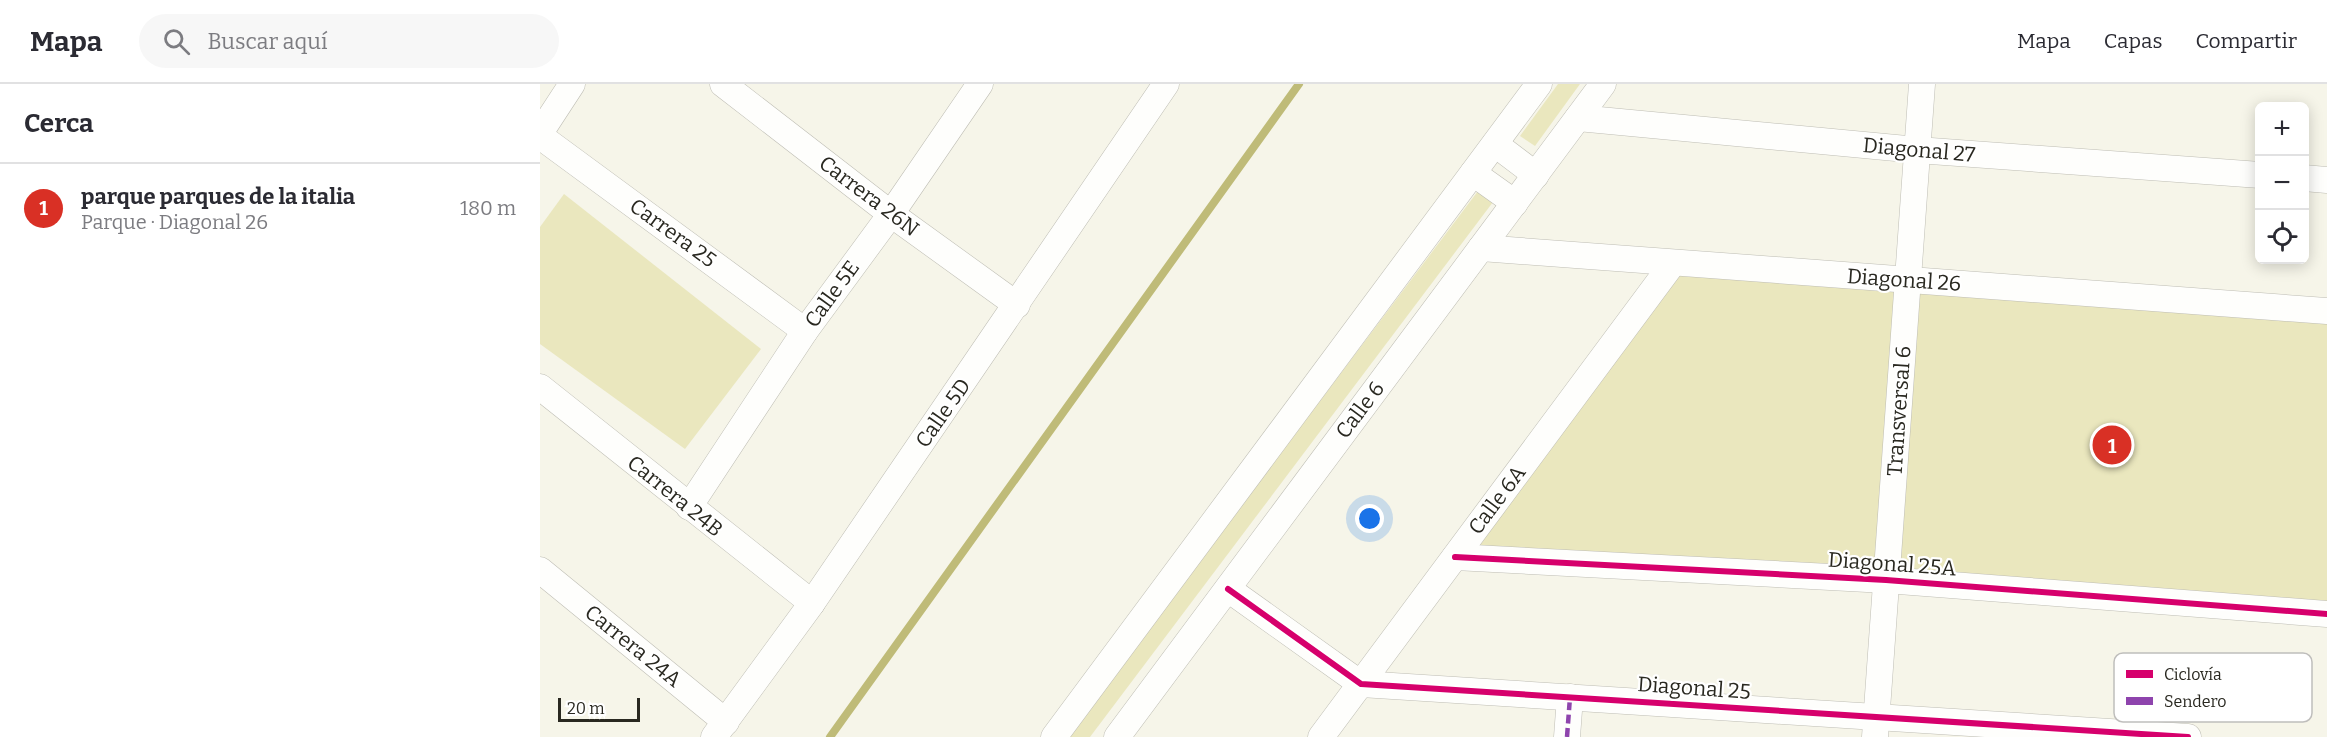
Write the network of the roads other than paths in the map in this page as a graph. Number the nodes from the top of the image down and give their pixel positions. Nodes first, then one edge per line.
1 (572, 84) edge
2 (723, 84) edge
3 (1167, 84) edge
4 (1539, 84) edge
5 (1603, 84) edge
6 (1922, 84) edge
7 (977, 85) edge
8 (1578, 118) junction
9 (540, 134) edge
10 (1494, 144) junction
11 (1917, 150) junction
12 (1473, 172) junction
13 (1536, 175) junction
14 (2255, 175) edge
15 (2309, 178) edge
16 (2327, 180) edge
17 (1515, 203) junction
18 (891, 214) junction
19 (1481, 248) junction
20 (1673, 263) junction
21 (1908, 281) junction
22 (1017, 305) junction
23 (2327, 311) edge
24 (805, 331) junction
25 (540, 387) edge
26 (689, 507) junction
27 (1455, 557) junction
28 (540, 570) edge
29 (1886, 580) junction
30 (1228, 589) junction
31 (812, 603) junction
32 (2327, 614) edge
33 (1361, 684) junction
34 (1570, 697) junction
35 (1876, 726) edge
36 (720, 729) edge
37 (1054, 737) edge
38 (1117, 737) edge
39 (1322, 737) edge
40 (1567, 737) edge
41 (2188, 737) edge

1 - 9 street
2 - 18 street, Carrera 26N
3 - 22 street, Calle 5D
4 - 10 street
5 - 8 street, Calle 6
6 - 11 street, Transversal 6
7 - 18 street, Calle 5E
8 - 11 street, Diagonal 27
8 - 13 street, Calle 6
9 - 24 street, Carrera 25
10 - 12 street
10 - 13 street
11 - 14 street, Diagonal 27
11 - 21 street, Transversal 6
12 - 17 street
12 - 37 street
13 - 17 street, Calle 6
15 - 16 street
17 - 19 street, Calle 6
18 - 22 street, Carrera 26N
18 - 24 street, Calle 5E
19 - 20 street, Diagonal 26
19 - 30 street, Calle 6
20 - 21 street, Diagonal 26
20 - 27 street, Calle 6A
21 - 23 street, Diagonal 26
21 - 29 street, Transversal 6
22 - 31 street, Calle 5D
24 - 26 street, Calle 5E
25 - 26 street, Carrera 24B
26 - 31 street, Carrera 24B
27 - 29 street, Diagonal 25A
27 - 33 street, Calle 6A
28 - 36 street, Carrera 24A
29 - 32 street, Diagonal 25A
29 - 35 street, Transversal 6
30 - 33 street
30 - 38 street, Calle 6
31 - 36 street, Calle 5D
33 - 34 street, Diagonal 25
33 - 39 street, Calle 6A
34 - 35 street, Diagonal 25
34 - 40 street
35 - 41 street, Diagonal 25

